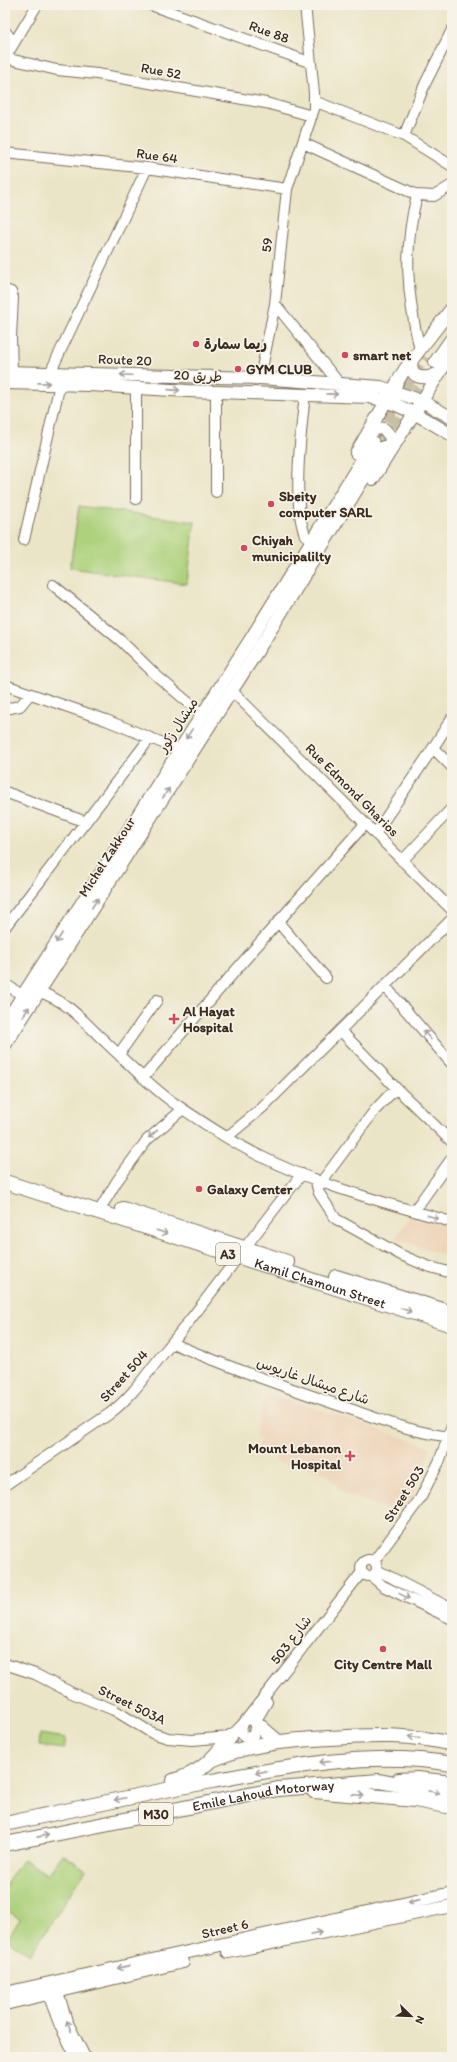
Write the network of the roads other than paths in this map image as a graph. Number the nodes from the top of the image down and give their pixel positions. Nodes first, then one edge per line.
1 (37, 5) edge
2 (151, 5) edge
3 (305, 5) edge
4 (452, 30) edge
5 (5, 31) edge
6 (14, 43) junction
7 (5, 58) edge
8 (310, 62) junction
9 (314, 101) junction
10 (312, 116) junction
11 (404, 136) junction
12 (303, 143) junction
13 (5, 144) edge
14 (5, 153) edge
15 (22, 154) junction
16 (452, 166) edge
17 (147, 168) junction
18 (452, 185) edge
19 (287, 190) junction
20 (417, 195) junction
21 (5, 290) edge
22 (275, 304) junction
23 (452, 308) edge
24 (452, 320) edge
25 (452, 338) edge
26 (452, 353) edge
27 (426, 356) junction
28 (409, 364) junction
29 (9, 372) edge
30 (50, 373) junction
31 (260, 378) junction
32 (434, 379) junction
33 (5, 383) edge
34 (339, 383) junction
35 (60, 384) junction
36 (136, 387) junction
37 (394, 390) junction
38 (216, 392) junction
39 (305, 394) junction
40 (376, 394) junction
41 (430, 405) junction
42 (423, 418) junction
43 (452, 418) edge
44 (372, 425) junction
45 (403, 432) junction
46 (452, 435) edge
47 (377, 445) junction
48 (216, 492) dead end
49 (136, 499) dead end
50 (305, 535) junction
51 (24, 540) dead end
52 (53, 585) dead end
53 (5, 685) edge
54 (234, 688) junction
55 (218, 690) junction
56 (30, 694) junction
57 (5, 709) edge
58 (202, 714) junction
59 (451, 720) edge
60 (150, 738) junction
61 (433, 748) junction
62 (180, 750) junction
63 (452, 767) edge
64 (5, 792) edge
65 (452, 808) edge
66 (86, 822) junction
67 (365, 824) junction
68 (375, 834) junction
69 (402, 861) junction
70 (452, 910) edge
71 (452, 919) edge
72 (278, 922) junction
73 (5, 928) edge
74 (326, 978) dead end
75 (5, 984) edge
76 (385, 986) junction
77 (39, 992) junction
78 (22, 995) junction
79 (158, 1000) dead end
80 (5, 1023) edge
81 (340, 1030) junction
82 (5, 1045) edge
83 (119, 1054) junction
84 (452, 1064) edge
85 (143, 1078) junction
86 (396, 1088) junction
87 (183, 1109) junction
88 (227, 1138) junction
89 (452, 1142) edge
90 (452, 1158) edge
91 (5, 1173) edge
92 (302, 1174) junction
93 (318, 1180) junction
94 (5, 1182) edge
95 (102, 1207) junction
96 (414, 1211) junction
97 (452, 1222) edge
98 (241, 1252) junction
99 (452, 1273) edge
100 (452, 1313) edge
101 (452, 1325) edge
102 (172, 1343) junction
103 (452, 1426) edge
104 (450, 1436) edge
105 (5, 1485) edge
106 (370, 1571) junction
107 (452, 1609) edge
108 (452, 1619) edge
109 (5, 1664) edge
110 (256, 1723) junction
111 (242, 1725) junction
112 (230, 1737) junction
113 (278, 1742) junction
114 (449, 1745) edge
115 (214, 1759) junction
116 (452, 1764) edge
117 (379, 1781) junction
118 (452, 1783) edge
119 (278, 1789) junction
120 (137, 1795) junction
121 (452, 1795) edge
122 (452, 1807) edge
123 (5, 1824) edge
124 (5, 1844) edge
125 (452, 1893) edge
126 (452, 1906) edge
127 (5, 1993) edge
128 (53, 1993) junction
129 (5, 2004) edge
130 (76, 2057) edge
131 (85, 2057) edge

1 - 6 street
2 - 8 street, Rue 88
3 - 8 street, 59
4 - 11 street
5 - 6 street
6 - 7 street
7 - 10 street, Rue 52
8 - 9 street, 59
9 - 10 street, 59
9 - 11 street
10 - 12 street, 59
11 - 16 street
12 - 19 street, 59
12 - 20 street
13 - 15 street, Rue 64
14 - 15 street, Rue 64
15 - 17 street, Rue 64
17 - 19 street, Rue 64
17 - 30 street
18 - 20 street
19 - 22 street, 59
20 - 27 street
21 - 29 street
22 - 31 street, 59
22 - 34 street
23 - 27 main road
24 - 27 main road
25 - 27 main road
26 - 32 main road
27 - 28 main road
28 - 32 main road
28 - 37 main road
28 - 40 main road
29 - 30 main road, Route 20
31 -> 30 main road, Route 20
31 - 34 main road, Route 20
32 - 41 main road
32 - 41 main road
33 -> 35 main road, طريق 20
34 - 40 main road, Route 20
35 - 36 main road, طريق 20
35 - 51 street
36 -> 38 main road, طريق 20
36 - 49 street
37 - 40 main road
37 - 41 main road
38 - 39 main road, طريق 20
38 - 48 street
39 -> 40 main road, طريق 20
39 - 50 street
40 - 42 main road, طريق 20
40 - 44 main road
40 - 44 main road
41 - 42 main road
41 - 43 main road
42 - 45 main road
42 - 45 main road
42 - 46 main road, طريق 20
44 - 47 main road
45 - 47 main road
47 - 50 main road
47 - 54 main road
47 - 55 main road, ميشال زكور
50 - 55 main road
52 - 58 street
53 - 56 street
54 - 67 street, Rue Edmond Gharios
77 -> 54 main road, Michel Zakkour
55 - 58 main road, ميشال زكور
56 - 57 street
56 - 60 street
58 -> 62 main road, ميشال زكور
59 - 61 street
60 - 62 street
60 - 66 street
61 - 63 street
61 - 68 street
62 -> 78 main road, ميشال زكور
64 - 66 street
65 - 69 street
66 - 73 street
67 - 68 street, Rue Edmond Gharios
67 - 72 street
68 - 69 street, Rue Edmond Gharios
69 - 70 street, Rue Edmond Gharios
71 - 76 street
72 - 74 street
72 - 85 street
75 - 78 street
76 - 81 street
84 -> 76 street
82 -> 77 main road, Michel Zakkour
77 - 83 street
78 - 80 main road, ميشال زكور
79 - 83 street
81 - 86 street
81 - 88 street
83 - 85 street
85 - 87 street
86 - 89 street
86 - 93 street
87 - 88 street
87 -> 95 street
88 - 92 street
90 - 96 street
91 - 95 highway, Kamil Chamoun Street / A3
92 - 93 street
92 - 98 street, Street 504
93 - 96 street
93 - 99 street
94 - 95 highway, Kamil Chamoun Street / A3
95 - 98 highway, Kamil Chamoun Street / A3
96 -> 97 street
98 - 100 highway, Kamil Chamoun Street / A3
98 -> 101 highway, Kamil Chamoun Street / A3
98 - 102 street, Street 504
102 - 104 street, شارع ميشال غاريوس
102 - 105 street, Street 504
103 - 104 street
104 - 106 street, Street 503
106 - 107 street
106 -> 108 street
106 - 110 street, شارع 503
106 - 111 street, شارع 503
109 - 112 street, Street 503A
110 - 111 street, شارع 503
110 - 113 highway
111 - 112 street, شارع 503
112 - 115 highway
114 -> 113 highway
113 - 115 highway
115 - 120 highway
116 -> 120 highway, Emile Lahoud Motorway / M30
117 - 118 highway
117 - 119 highway, Emile Lahoud Motorway / M30
117 -> 121 highway, Emile Lahoud Motorway / M30
119 -> 122 highway
124 -> 119 highway, Emile Lahoud Motorway / M30
120 -> 123 highway, Emile Lahoud Motorway / M30
125 -> 127 main road, Street 6
128 -> 126 main road, Street 6
128 - 129 main road, Street 6
128 - 130 street
131 -> 128 street

